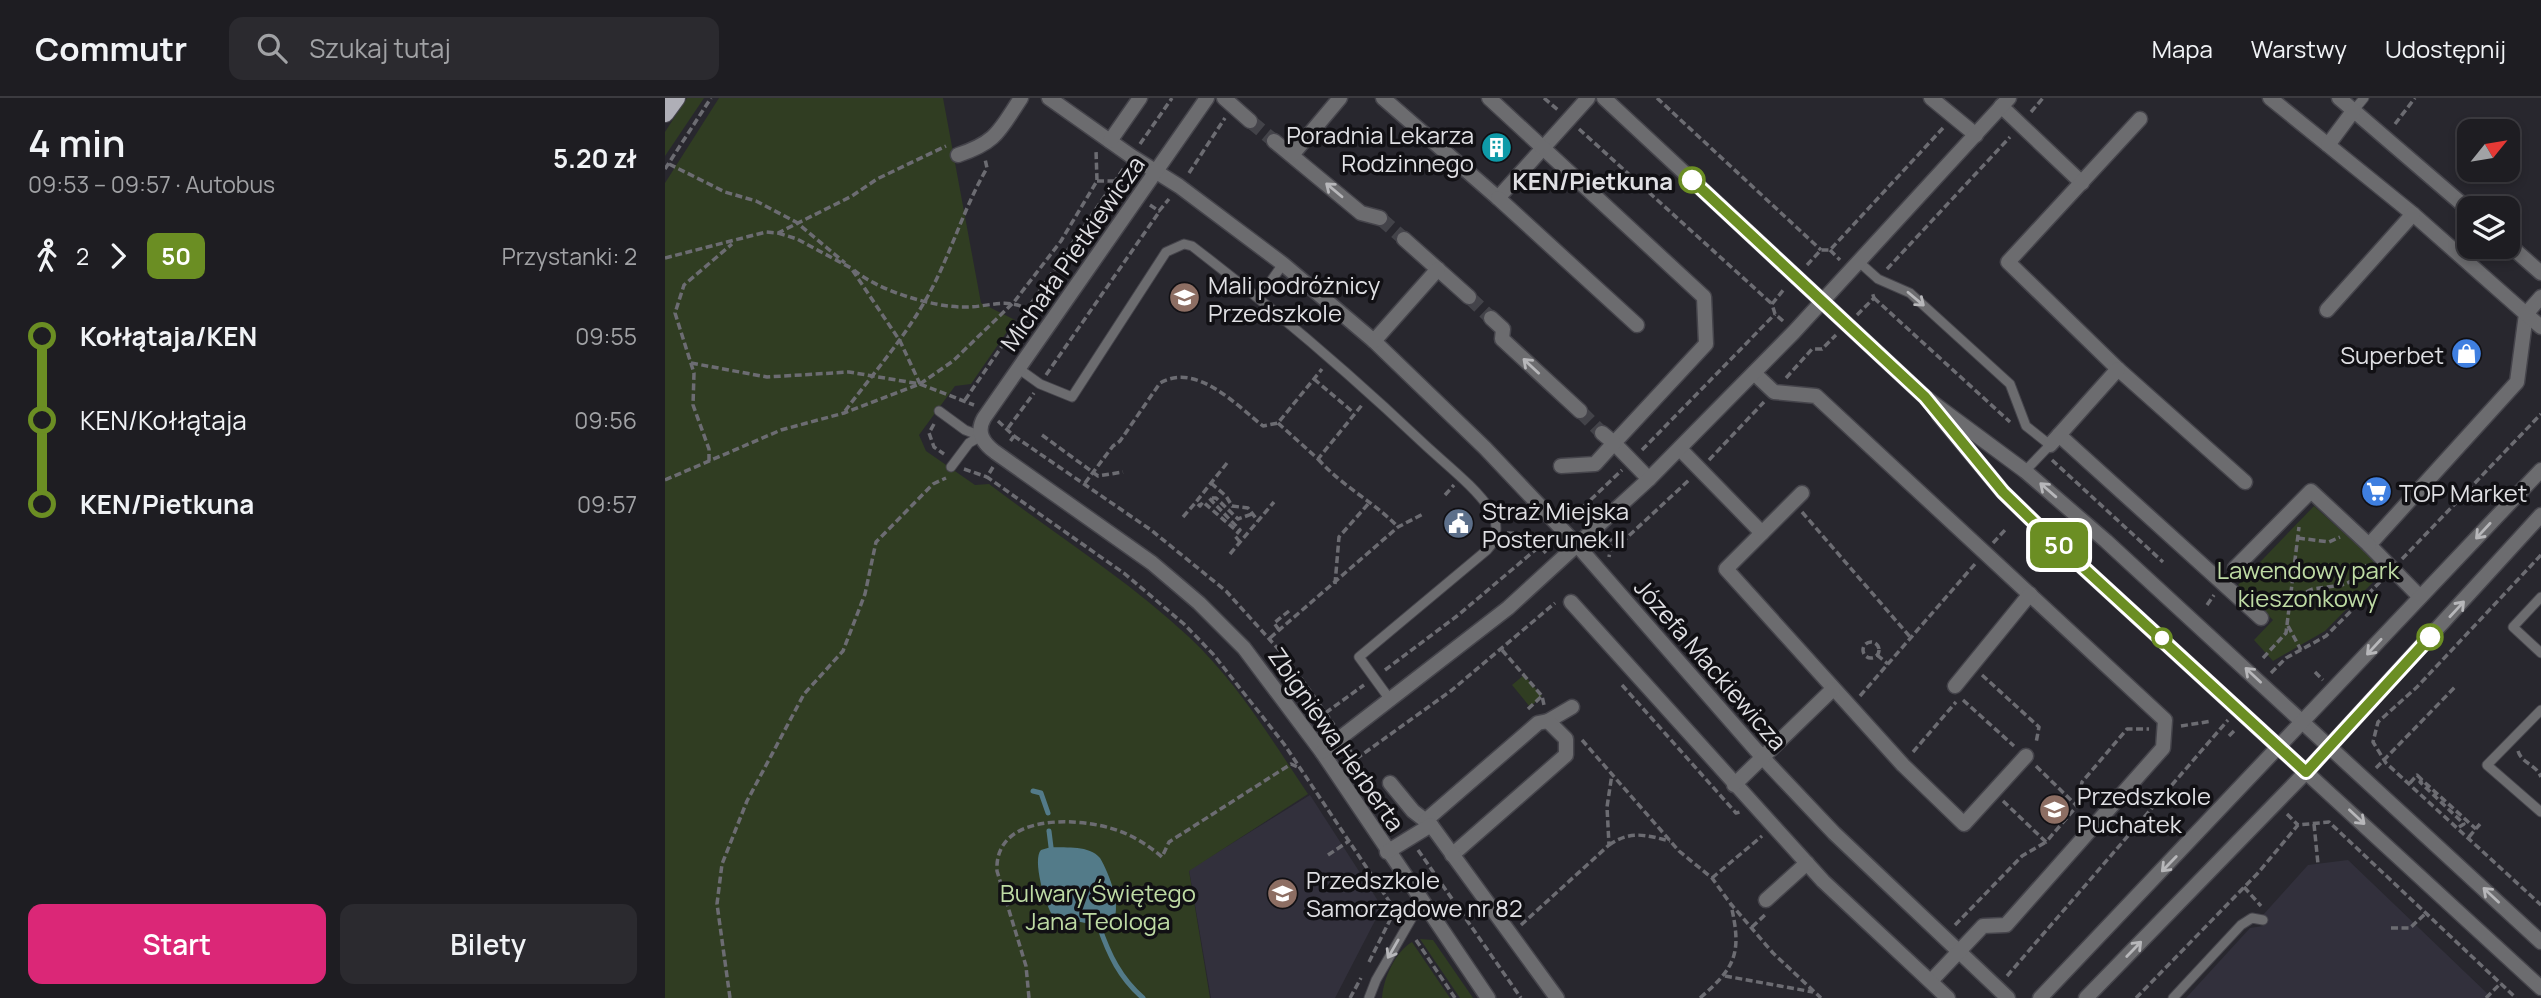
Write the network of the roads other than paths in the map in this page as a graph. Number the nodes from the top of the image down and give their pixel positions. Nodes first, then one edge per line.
1 (675, 98) edge
2 (1021, 98) edge
3 (1049, 98) edge
4 (1140, 98) edge
5 (1207, 98) edge
6 (1340, 98) edge
7 (1383, 98) edge
8 (1489, 98) edge
9 (1588, 98) edge
10 (1604, 98) edge
11 (1931, 98) edge
12 (2270, 98) edge
13 (2339, 98) edge
14 (2364, 98) edge
15 (1228, 102) edge
16 (2005, 102) edge
17 (2354, 110) junction
18 (665, 113) edge
19 (2140, 118) dead end
20 (1250, 121) tunnel mouth
21 (1976, 135) junction
22 (1110, 141) junction
23 (1274, 141) tunnel mouth
24 (2327, 145) junction
25 (1545, 148) junction
26 (961, 155) road end
27 (1291, 155) junction
28 (1156, 171) junction
29 (2082, 183) junction
30 (1498, 198) junction
31 (2457, 200) edge
32 (2413, 214) junction
33 (1380, 218) tunnel mouth
34 (1403, 239) tunnel mouth
35 (2520, 255) edge
36 (1859, 262) junction
37 (1283, 264) junction
38 (1438, 269) junction
39 (2541, 273) edge
40 (2541, 296) edge
41 (1469, 297) tunnel mouth
42 (1259, 298) junction
43 (1821, 300) junction
44 (2327, 310) dead end
45 (2526, 314) junction
46 (1491, 318) tunnel mouth
47 (1637, 325) dead end
48 (2541, 327) edge
49 (1374, 341) junction
50 (1019, 369) junction
51 (2118, 369) junction
52 (1754, 373) junction
53 (1925, 397) junction
54 (1580, 411) tunnel mouth
55 (940, 412) road end
56 (1602, 433) tunnel mouth
57 (981, 436) junction
58 (2055, 440) junction
59 (1614, 443) junction
60 (1679, 449) junction
61 (953, 464) road end
62 (1561, 466) dead end
63 (2541, 470) edge
64 (2025, 471) junction
65 (1650, 479) junction
66 (2245, 482) dead end
67 (1797, 498) road end
68 (2541, 515) edge
69 (1762, 533) junction
70 (1577, 545) junction
71 (2371, 547) junction
72 (2235, 568) dead end
73 (2030, 594) junction
74 (2420, 597) junction
75 (2541, 597) edge
76 (1571, 602) dead end
77 (2262, 618) dead end
78 (2541, 653) edge
79 (1955, 686) dead end
80 (1833, 689) junction
81 (1391, 701) junction
82 (1571, 707) dead end
83 (2541, 710) edge
84 (1548, 721) junction
85 (2303, 722) junction
86 (2330, 746) junction
87 (2279, 747) junction
88 (1322, 752) junction
89 (2026, 756) road end
90 (1763, 758) junction
91 (2306, 772) junction
92 (1390, 783) dead end
93 (1734, 785) junction
94 (2541, 812) edge
95 (1428, 823) junction
96 (1387, 852) junction
97 (1452, 855) junction
98 (1807, 863) junction
99 (1766, 900) dead end
100 (1421, 902) junction
101 (2265, 916) road end
102 (2541, 942) edge
103 (1958, 950) junction
104 (1931, 981) junction
105 (2541, 988) edge
106 (1369, 998) edge
107 (1488, 998) edge
108 (1557, 998) edge
109 (1948, 998) edge
110 (2008, 998) edge
111 (2040, 998) edge
112 (2086, 998) edge
113 (2173, 998) edge

1 - 18 main road
2 - 26 street
3 - 22 street, Józefa Mackiewicza
4 - 22 street
5 - 28 street, Michała Pietkiewicza
6 - 27 street
7 - 30 street
8 - 25 street
9 - 25 street
10 - 43 street
11 - 21 street
12 - 24 street
13 - 17 street
14 - 17 lane
15 - 20 street
16 - 21 street
16 - 29 street
17 - 24 street
17 - 31 street
19 - 29 street
21 - 36 street
22 - 28 street, Józefa Mackiewicza
23 - 27 street
24 - 32 street
25 - 30 street
25 - 59 street
33 -> 27 street
28 - 37 street, Józefa Mackiewicza
28 - 50 street, Michała Pietkiewicza
29 - 51 street
30 - 47 street
32 - 44 street
32 - 45 street
34 - 38 street
35 - 39 street
36 - 43 street
36 -> 58 lane
37 - 42 lane
37 - 49 street, Józefa Mackiewicza
38 - 41 street
38 - 49 street
40 - 45 street
42 - 50 lane
42 - 81 lane
43 - 52 street
43 - 53 street
45 - 48 street
45 - 71 street
54 -> 46 street
49 - 70 street, Józefa Mackiewicza
50 - 57 street, Michała Pietkiewicza
51 - 58 street
51 - 66 street
52 - 60 street
52 - 73 street
53 - 64 street
53 - 87 street
55 - 57 lane
56 - 59 street
57 - 61 lane
57 - 88 street, Zbigniewa Herberta
58 - 64 lane
58 - 77 street
59 - 62 street
59 - 65 street
60 - 65 street
60 - 69 street
63 -> 74 street
85 -> 64 street
65 - 70 street
67 - 69 street
86 -> 68 street
69 - 80 street
70 - 81 street
70 - 90 street, Józefa Mackiewicza
71 - 72 street
71 - 74 street
73 - 79 street
73 - 103 street
74 -> 85 street
75 - 78 lane
76 - 93 street
80 - 89 street
80 - 90 street
81 - 88 street
82 - 84 street
83 - 94 lane
84 - 95 street
84 - 97 street
85 - 86 street
85 - 87 street
86 - 91 street
102 -> 86 street
87 - 91 street
87 -> 111 street
88 - 96 street, Zbigniewa Herberta
90 - 93 street
90 - 103 street, Józefa Mackiewicza
91 -> 105 street
112 -> 91 street
92 - 95 street
93 - 98 street
95 - 96 street
95 - 97 street
96 - 100 street, Zbigniewa Herberta
97 - 108 street
98 - 99 street
98 - 104 street
100 -> 106 lane
100 - 107 street, Zbigniewa Herberta
101 - 113 lane
103 - 104 street
103 - 110 street, Józefa Mackiewicza
104 - 109 street

